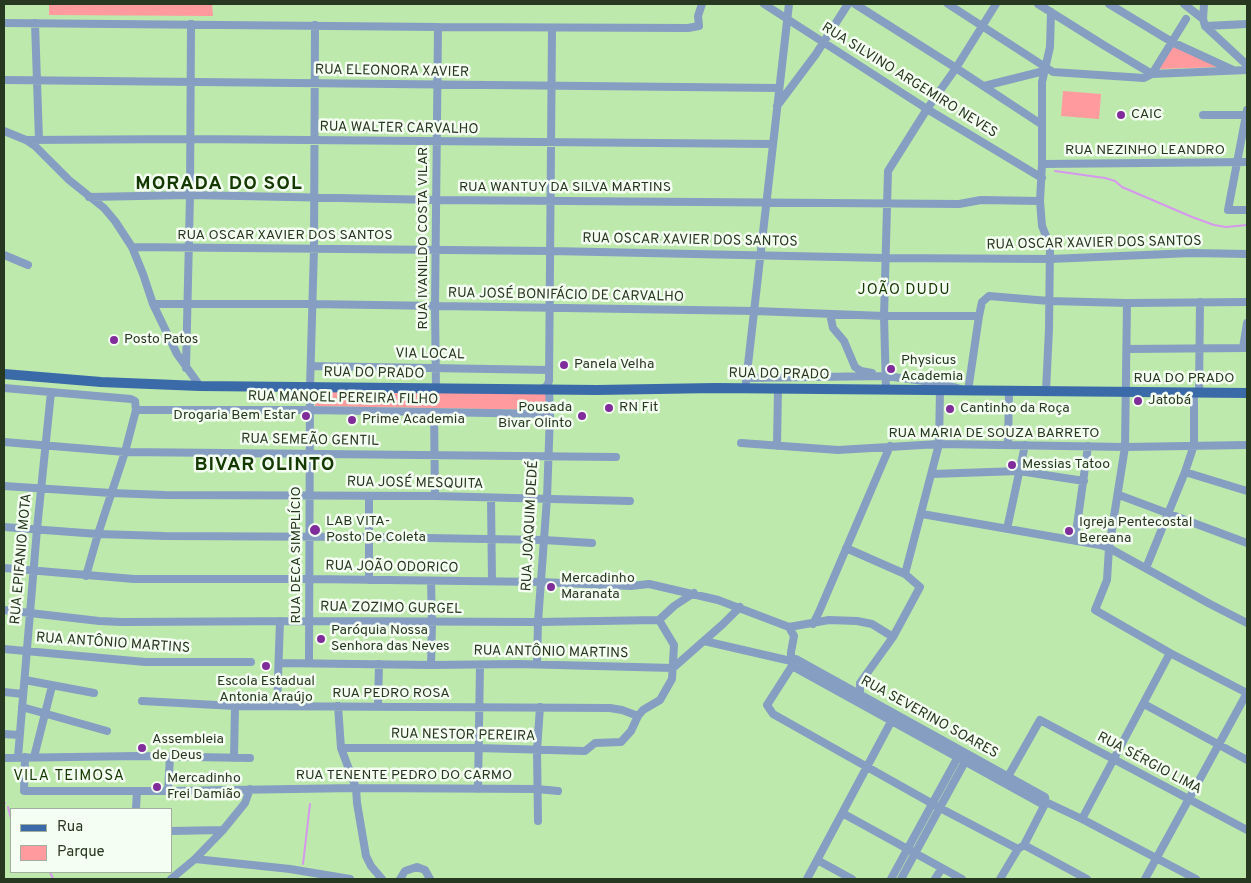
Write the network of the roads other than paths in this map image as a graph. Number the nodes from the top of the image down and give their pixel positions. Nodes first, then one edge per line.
1 (702, 4) edge
2 (764, 4) edge
3 (789, 4) edge
4 (848, 4) edge
5 (855, 4) edge
6 (948, 4) edge
7 (996, 4) edge
8 (1038, 4) edge
9 (1108, 4) edge
10 (1184, 4) edge
11 (1204, 4) edge
12 (1051, 12) junction
13 (787, 18) junction
14 (1186, 19) dead end
15 (4, 22) edge
16 (1204, 22) junction
17 (35, 23) junction
18 (191, 24) junction
19 (1247, 24) edge
20 (314, 25) junction
21 (982, 26) junction
22 (438, 28) junction
23 (552, 28) junction
24 (824, 42) junction
25 (1172, 42) junction
26 (1247, 65) edge
27 (956, 68) junction
28 (1044, 69) junction
29 (1247, 70) edge
30 (1234, 71) junction
31 (1152, 74) junction
32 (4, 80) edge
33 (36, 80) junction
34 (191, 82) junction
35 (315, 83) junction
36 (438, 85) junction
37 (552, 86) junction
38 (984, 86) junction
39 (779, 88) junction
40 (777, 106) junction
41 (927, 110) junction
42 (1247, 114) edge
43 (1203, 115) dead end
44 (1041, 124) junction
45 (4, 131) edge
46 (190, 139) junction
47 (26, 140) junction
48 (39, 140) junction
49 (314, 140) junction
50 (437, 142) junction
51 (552, 142) junction
52 (772, 144) junction
53 (1237, 162) junction
54 (1247, 162) edge
55 (1042, 164) junction
56 (1042, 178) junction
57 (190, 195) junction
58 (89, 196) junction
59 (315, 197) junction
60 (437, 200) junction
61 (551, 200) junction
62 (1040, 201) junction
63 (766, 203) junction
64 (887, 203) junction
65 (1247, 210) edge
66 (132, 248) junction
67 (188, 248) junction
68 (314, 248) junction
69 (436, 250) junction
70 (550, 251) junction
71 (761, 254) junction
72 (1247, 254) edge
73 (4, 255) edge
74 (885, 258) junction
75 (1050, 260) junction
76 (28, 265) dead end
77 (1049, 301) junction
78 (1200, 302) junction
79 (1247, 302) edge
80 (1127, 303) junction
81 (153, 304) junction
82 (312, 304) junction
83 (188, 305) junction
84 (435, 307) junction
85 (550, 308) junction
86 (754, 311) junction
87 (830, 314) junction
88 (884, 316) junction
89 (978, 316) junction
90 (1247, 323) edge
91 (1200, 348) junction
92 (1245, 348) edge
93 (1127, 350) junction
94 (311, 366) junction
95 (186, 368) junction
96 (436, 368) junction
97 (549, 370) junction
98 (4, 374) edge
99 (886, 376) junction
100 (746, 383) junction
101 (200, 386) junction
102 (310, 387) junction
103 (549, 387) junction
104 (4, 388) edge
105 (436, 389) junction
106 (778, 389) junction
107 (886, 390) junction
108 (940, 390) junction
109 (968, 391) junction
110 (1009, 391) junction
111 (1046, 391) junction
112 (51, 392) junction
113 (1127, 393) junction
114 (1196, 393) junction
115 (1247, 393) edge
116 (136, 410) junction
117 (310, 410) junction
118 (434, 412) junction
119 (550, 414) junction
120 (4, 442) edge
121 (741, 443) dead end
122 (939, 444) junction
123 (1008, 445) junction
124 (1025, 445) junction
125 (1194, 445) junction
126 (1247, 445) edge
127 (45, 446) junction
128 (777, 446) junction
129 (890, 446) junction
130 (1088, 446) junction
131 (1125, 447) junction
132 (125, 452) junction
133 (311, 453) junction
134 (434, 455) junction
135 (548, 456) junction
136 (616, 457) dead end
137 (1020, 471) junction
138 (1185, 472) junction
139 (932, 474) junction
140 (1084, 482) junction
141 (4, 486) edge
142 (40, 489) junction
143 (1247, 491) edge
144 (111, 493) junction
145 (310, 495) junction
146 (1119, 495) junction
147 (369, 496) junction
148 (435, 496) junction
149 (491, 498) junction
150 (547, 498) junction
151 (630, 501) dead end
152 (1168, 513) junction
153 (922, 514) junction
154 (4, 527) edge
155 (36, 529) junction
156 (1006, 529) junction
157 (98, 534) junction
158 (310, 537) junction
159 (369, 537) junction
160 (491, 539) junction
161 (544, 540) junction
162 (1075, 540) junction
163 (592, 543) dead end
164 (1247, 543) edge
165 (846, 548) junction
166 (1109, 548) junction
167 (4, 568) edge
168 (1146, 568) junction
169 (34, 571) junction
170 (905, 574) junction
171 (86, 576) junction
172 (310, 579) junction
173 (369, 580) junction
174 (431, 581) junction
175 (492, 581) junction
176 (541, 582) junction
177 (694, 593) junction
178 (740, 607) junction
179 (4, 610) edge
180 (31, 612) junction
181 (659, 620) junction
182 (280, 621) junction
183 (309, 621) junction
184 (538, 622) junction
185 (432, 623) junction
186 (1247, 623) edge
187 (813, 624) junction
188 (789, 627) junction
189 (893, 637) junction
190 (704, 641) junction
191 (4, 649) edge
192 (27, 651) junction
193 (1170, 653) junction
194 (251, 662) dead end
195 (793, 662) junction
196 (279, 663) junction
197 (309, 663) junction
198 (379, 664) junction
199 (537, 664) junction
200 (431, 665) junction
201 (480, 665) junction
202 (673, 668) junction
203 (25, 680) junction
204 (52, 686) junction
205 (4, 692) edge
206 (94, 693) dead end
207 (1247, 693) edge
208 (23, 694) junction
209 (860, 694) junction
210 (142, 701) dead end
211 (860, 704) junction
212 (1144, 704) junction
213 (235, 706) junction
214 (277, 706) junction
215 (338, 706) junction
216 (378, 706) junction
217 (480, 706) junction
218 (540, 707) junction
219 (22, 708) junction
220 (44, 714) junction
221 (638, 716) junction
222 (894, 717) junction
223 (107, 731) dead end
224 (4, 734) edge
225 (19, 736) junction
226 (1218, 744) junction
227 (341, 748) junction
228 (478, 748) junction
229 (537, 750) junction
230 (963, 756) junction
231 (22, 757) junction
232 (34, 757) junction
233 (170, 757) junction
234 (4, 758) edge
235 (234, 758) junction
236 (250, 758) dead end
237 (1114, 760) junction
238 (1247, 760) edge
239 (868, 768) junction
240 (1007, 780) junction
241 (356, 788) junction
242 (478, 789) junction
243 (537, 789) junction
244 (250, 790) junction
245 (24, 791) joint
246 (137, 791) junction
247 (168, 791) junction
248 (558, 791) dead end
249 (1188, 799) junction
250 (1046, 802) junction
251 (936, 806) junction
252 (136, 808) edge
253 (844, 814) junction
254 (1082, 819) junction
255 (538, 821) dead end
256 (223, 830) junction
257 (1247, 830) edge
258 (172, 831) edge
259 (1021, 847) junction
260 (912, 852) junction
261 (195, 859) junction
262 (1156, 859) junction
263 (818, 860) junction
264 (942, 868) junction
265 (171, 879) edge
266 (350, 879) edge
267 (382, 879) edge
268 (400, 879) edge
269 (430, 879) edge
270 (808, 879) edge
271 (852, 879) edge
272 (891, 879) edge
273 (901, 879) edge
274 (935, 879) edge
275 (962, 879) edge
276 (1000, 879) edge
277 (1087, 879) edge
278 (1145, 879) edge
279 (1196, 879) edge

1 - 23 street
2 - 13 street, RUA SILVINO ARGEMIRO NEVES
3 - 13 street
4 - 24 street
5 - 27 street
6 - 21 street
7 - 21 street
8 - 12 street
9 - 25 street
10 - 16 street
11 - 16 street
12 - 28 street
12 - 31 street
13 - 24 street, RUA SILVINO ARGEMIRO NEVES
13 - 39 street
14 - 25 street
15 - 17 street
16 - 19 street
16 - 26 street
17 - 18 street
17 - 33 street
18 - 20 street
18 - 34 street
20 - 22 street
20 - 35 street, RUA DECA SIMPLÍCIO
21 - 27 street
21 - 28 street
22 - 23 street
22 - 36 street, RUA IVANILDO COSTA VILAR
23 - 37 street, RUA JOAQUIM DEDÉ
24 - 40 street
24 - 41 street, RUA SILVINO ARGEMIRO NEVES
25 - 30 street
25 - 31 street
27 - 38 street
27 - 41 street
28 - 31 street
28 - 38 street
28 - 44 street
29 - 30 street
30 - 31 street
32 - 33 street, RUA ELEONORA XAVIER
33 - 34 street, RUA ELEONORA XAVIER
33 - 48 street
34 - 35 street, RUA ELEONORA XAVIER
34 - 46 street
35 - 36 street, RUA ELEONORA XAVIER
35 - 49 street, RUA DECA SIMPLÍCIO
36 - 37 street, RUA ELEONORA XAVIER
36 - 50 street, RUA IVANILDO COSTA VILAR
37 - 39 street, RUA ELEONORA XAVIER
37 - 51 street, RUA JOAQUIM DEDÉ
38 - 44 street
39 - 40 street
40 - 52 street
41 - 56 street, RUA SILVINO ARGEMIRO NEVES
41 - 64 street
42 - 43 street
42 - 53 street
44 - 55 street
45 - 47 street
46 - 48 street, RUA WALTER CARVALHO
46 - 49 street, RUA WALTER CARVALHO
46 - 57 street
47 - 48 street, RUA WALTER CARVALHO
47 - 58 street
49 - 50 street, RUA WALTER CARVALHO
49 - 59 street, RUA DECA SIMPLÍCIO
50 - 51 street, RUA WALTER CARVALHO
50 - 60 street, RUA IVANILDO COSTA VILAR
51 - 52 street, RUA WALTER CARVALHO
51 - 61 street, RUA JOAQUIM DEDÉ
52 - 63 street
53 - 54 street, RUA NEZINHO LEANDRO
53 - 55 street, RUA NEZINHO LEANDRO
53 - 65 street
55 - 56 street
56 - 62 street
57 - 58 street, RUA WANTUY DA SILVA MARTINS
57 - 59 street, RUA WANTUY DA SILVA MARTINS
57 - 67 street
58 - 66 street
59 - 60 street, RUA WANTUY DA SILVA MARTINS
59 - 68 street, RUA DECA SIMPLÍCIO
60 - 61 street, RUA WANTUY DA SILVA MARTINS
60 - 69 street, RUA IVANILDO COSTA VILAR
61 - 63 street, RUA WANTUY DA SILVA MARTINS
61 - 70 street, RUA JOAQUIM DEDÉ
62 - 64 street, RUA WANTUY DA SILVA MARTINS
62 - 75 street
63 - 64 street, RUA WANTUY DA SILVA MARTINS
63 - 71 street
64 - 74 street
66 - 67 street, RUA OSCAR XAVIER DOS SANTOS
66 - 81 street
67 - 68 street, RUA OSCAR XAVIER DOS SANTOS
67 - 83 street
68 - 69 street, RUA OSCAR XAVIER DOS SANTOS
68 - 82 street, RUA DECA SIMPLÍCIO
69 - 70 street, RUA OSCAR XAVIER DOS SANTOS
69 - 84 street, RUA IVANILDO COSTA VILAR
70 - 71 street, RUA OSCAR XAVIER DOS SANTOS
70 - 85 street, RUA JOAQUIM DEDÉ
71 - 74 street, RUA OSCAR XAVIER DOS SANTOS
71 - 86 street
72 - 75 street, RUA OSCAR XAVIER DOS SANTOS
73 - 76 street
74 - 75 street, RUA OSCAR XAVIER DOS SANTOS
74 - 88 street
75 - 77 street
77 - 80 street
77 - 89 street
77 - 111 street
78 - 79 street
78 - 80 street
78 - 91 street
80 - 93 street
81 - 83 street, RUA JOSÉ BONIFÁCIO DE CARVALHO
81 - 95 street
82 - 83 street, RUA JOSÉ BONIFÁCIO DE CARVALHO
82 - 84 street, RUA JOSÉ BONIFÁCIO DE CARVALHO
82 - 94 street, RUA DECA SIMPLÍCIO
83 - 95 street
84 - 85 street, RUA JOSÉ BONIFÁCIO DE CARVALHO
84 - 96 street, RUA IVANILDO COSTA VILAR
85 - 86 street, RUA JOSÉ BONIFÁCIO DE CARVALHO
85 - 97 street, RUA JOAQUIM DEDÉ
86 - 87 street, RUA JOSÉ BONIFÁCIO DE CARVALHO
86 - 100 street
87 - 88 street, RUA JOSÉ BONIFÁCIO DE CARVALHO
87 - 99 street
88 - 89 street, RUA JOSÉ BONIFÁCIO DE CARVALHO
88 - 99 street
89 - 109 street
90 - 92 street
91 - 92 street
91 - 93 street
91 - 114 street
93 - 113 street
94 - 96 street, VIA LOCAL
94 - 102 street, RUA DECA SIMPLÍCIO
95 - 101 street
96 - 97 street, VIA LOCAL
96 - 105 street, RUA IVANILDO COSTA VILAR
97 - 103 street, RUA JOAQUIM DEDÉ
98 - 101 main road, RUA DO PRADO
99 - 100 street
99 - 107 street
99 - 109 street
100 - 103 main road, RUA DO PRADO
100 - 106 main road, RUA DO PRADO
101 - 102 main road, RUA DO PRADO
102 - 105 main road, RUA DO PRADO
102 - 117 street, RUA DECA SIMPLÍCIO
103 - 105 main road, RUA DO PRADO
103 - 119 street, RUA JOAQUIM DEDÉ
104 - 112 street
106 - 107 main road, RUA DO PRADO
106 - 128 street
107 - 108 main road, RUA DO PRADO
108 - 109 main road, RUA DO PRADO
108 - 122 street
109 - 110 main road, RUA DO PRADO
110 - 111 main road, RUA DO PRADO
110 - 123 street
111 - 113 main road, RUA DO PRADO
112 - 116 street
112 - 127 street, RUA EPIFANIO MOTA
113 - 114 main road, RUA DO PRADO
113 - 131 street
114 - 115 main road, RUA DO PRADO
114 - 125 street
116 - 117 street, RUA MANOEL PEREIRA FILHO
116 - 132 street
117 - 118 street, RUA MANOEL PEREIRA FILHO
117 - 133 street, RUA DECA SIMPLÍCIO
118 - 119 street, RUA MANOEL PEREIRA FILHO
118 - 134 street
119 - 135 street, RUA JOAQUIM DEDÉ
120 - 127 street, RUA SEMEÃO GENTIL
121 - 128 street, RUA MARIA DE SOUZA BARRETO
122 - 123 street, RUA MARIA DE SOUZA BARRETO
122 - 129 street, RUA MARIA DE SOUZA BARRETO
122 - 139 street
123 - 124 street, RUA MARIA DE SOUZA BARRETO
124 - 130 street, RUA MARIA DE SOUZA BARRETO
124 - 137 street
125 - 126 street, RUA MARIA DE SOUZA BARRETO
125 - 131 street, RUA MARIA DE SOUZA BARRETO
125 - 138 street
127 - 132 street, RUA SEMEÃO GENTIL
127 - 142 street, RUA EPIFANIO MOTA
128 - 129 street, RUA MARIA DE SOUZA BARRETO
129 - 165 street
130 - 131 street, RUA MARIA DE SOUZA BARRETO
130 - 140 street
131 - 146 street
132 - 133 street, RUA SEMEÃO GENTIL
132 - 144 street
133 - 134 street, RUA SEMEÃO GENTIL
133 - 145 street, RUA DECA SIMPLÍCIO
134 - 135 street, RUA SEMEÃO GENTIL
134 - 148 street
135 - 136 street, RUA SEMEÃO GENTIL
135 - 150 street, RUA JOAQUIM DEDÉ
137 - 139 street
137 - 140 street
137 - 156 street
138 - 143 street
138 - 152 street
139 - 153 street
140 - 162 street
141 - 142 street, RUA JOSÉ MESQUITA
142 - 144 street, RUA JOSÉ MESQUITA
142 - 155 street, RUA EPIFANIO MOTA
144 - 145 street, RUA JOSÉ MESQUITA
144 - 157 street
145 - 147 street, RUA JOSÉ MESQUITA
145 - 158 street, RUA DECA SIMPLÍCIO
146 - 152 street
146 - 166 street
147 - 148 street, RUA JOSÉ MESQUITA
147 - 159 street
148 - 149 street, RUA JOSÉ MESQUITA
149 - 150 street, RUA JOSÉ MESQUITA
149 - 160 street
150 - 151 street, RUA JOSÉ MESQUITA
150 - 161 street, RUA JOAQUIM DEDÉ
152 - 164 street
152 - 168 street
153 - 156 street
153 - 170 street
154 - 155 street
155 - 157 street
155 - 169 street, RUA EPIFANIO MOTA
156 - 162 street
157 - 158 street
157 - 171 street
158 - 159 street
158 - 172 street, RUA DECA SIMPLÍCIO
159 - 160 street
159 - 173 street
160 - 161 street
160 - 175 street
161 - 163 street
161 - 176 street, RUA JOAQUIM DEDÉ
162 - 166 street
165 - 170 street
165 - 187 street
166 - 168 street
166 - 193 street
167 - 169 street, RUA JOÃO ODORICO
168 - 186 street
169 - 171 street, RUA JOÃO ODORICO
169 - 180 street, RUA EPIFANIO MOTA
170 - 189 street
171 - 172 street, RUA JOÃO ODORICO
172 - 173 street, RUA JOÃO ODORICO
172 - 183 street, RUA DECA SIMPLÍCIO
173 - 174 street, RUA JOÃO ODORICO
174 - 175 street, RUA JOÃO ODORICO
174 - 185 street
175 - 176 street, RUA JOÃO ODORICO
176 - 177 street, RUA JOÃO ODORICO
176 - 184 street, RUA JOAQUIM DEDÉ
177 - 178 street, RUA JOÃO ODORICO
177 - 181 street
178 - 188 street, RUA JOÃO ODORICO
178 - 190 street
179 - 180 street, RUA ZOZIMO GURGEL
180 - 182 street, RUA ZOZIMO GURGEL
180 - 192 street, RUA EPIFANIO MOTA
181 - 184 street, RUA ZOZIMO GURGEL
181 - 202 street
182 - 183 street, RUA ZOZIMO GURGEL
182 - 196 street
183 - 185 street, RUA ZOZIMO GURGEL
183 - 197 street, RUA DECA SIMPLÍCIO
184 - 185 street, RUA ZOZIMO GURGEL
184 - 199 street, RUA JOAQUIM DEDÉ
185 - 200 street
187 - 188 street
187 - 189 street
188 - 195 street
189 - 209 street
190 - 195 street
190 - 202 street
191 - 192 street, RUA ANTÔNIO MARTINS
192 - 194 street, RUA ANTÔNIO MARTINS
192 - 203 street, RUA EPIFANIO MOTA
193 - 207 street
193 - 212 street
195 - 209 street, RUA SEVERINO SOARES
195 - 211 street, RUA SEVERINO SOARES
195 - 239 street
196 - 197 street, RUA ANTÔNIO MARTINS
196 - 214 street
197 - 198 street, RUA ANTÔNIO MARTINS
198 - 200 street, RUA ANTÔNIO MARTINS
198 - 216 street
199 - 201 street, RUA ANTÔNIO MARTINS
199 - 202 street, RUA ANTÔNIO MARTINS
200 - 201 street, RUA ANTÔNIO MARTINS
201 - 217 street
202 - 221 street
203 - 204 street
203 - 208 street, RUA EPIFANIO MOTA
204 - 206 street
204 - 220 street
205 - 208 street
207 - 226 street
208 - 219 street, RUA EPIFANIO MOTA
209 - 211 street
209 - 222 street, RUA SEVERINO SOARES
210 - 213 street, RUA PEDRO ROSA
211 - 222 street, RUA SEVERINO SOARES
212 - 226 street
212 - 237 street
213 - 214 street, RUA PEDRO ROSA
213 - 235 street
214 - 215 street, RUA PEDRO ROSA
215 - 216 street, RUA PEDRO ROSA
215 - 227 street
216 - 217 street, RUA PEDRO ROSA
217 - 218 street, RUA PEDRO ROSA
217 - 228 street
218 - 221 street, RUA PEDRO ROSA
218 - 229 street
219 - 220 street
219 - 225 street, RUA EPIFANIO MOTA
220 - 223 street
220 - 232 street
221 - 229 street, RUA NESTOR PEREIRA
222 - 230 street, RUA SEVERINO SOARES
222 - 239 street
224 - 225 street
225 - 231 street, RUA EPIFANIO MOTA
226 - 238 street
226 - 249 street
227 - 228 street, RUA NESTOR PEREIRA
227 - 241 street
228 - 229 street, RUA NESTOR PEREIRA
228 - 242 street
229 - 243 street
230 - 240 street, RUA SEVERINO SOARES
230 - 251 street
231 - 232 street
231 - 234 street
231 - 245 street, RUA EPIFANIO MOTA
232 - 233 street
233 - 235 street
233 - 247 street
235 - 236 street
237 - 240 street, RUA SÉRGIO LIMA
237 - 249 street, RUA SÉRGIO LIMA
237 - 254 street
239 - 251 street
239 - 253 street
240 - 250 street, RUA SEVERINO SOARES
241 - 242 street, RUA TENENTE PEDRO DO CARMO
241 - 244 street, RUA TENENTE PEDRO DO CARMO
241 - 267 street
242 - 243 street, RUA TENENTE PEDRO DO CARMO
243 - 248 street, RUA TENENTE PEDRO DO CARMO
243 - 255 street
244 - 247 street, RUA TENENTE PEDRO DO CARMO
244 - 256 street
245 - 246 street, RUA TENENTE PEDRO DO CARMO
246 - 247 street, RUA TENENTE PEDRO DO CARMO
246 - 252 street
249 - 257 street, RUA SÉRGIO LIMA
249 - 262 street
250 - 254 street, RUA SEVERINO SOARES
250 - 259 street
251 - 259 street
251 - 260 street
253 - 260 street
253 - 263 street
254 - 262 street, RUA SEVERINO SOARES
256 - 258 street
256 - 261 street
259 - 276 street
259 - 277 street
260 - 264 street
260 - 272 street
260 - 273 street
261 - 265 street
261 - 266 street
262 - 278 street
262 - 279 street, RUA SEVERINO SOARES
263 - 270 street
263 - 271 street
264 - 274 street
264 - 275 street
268 - 269 street

